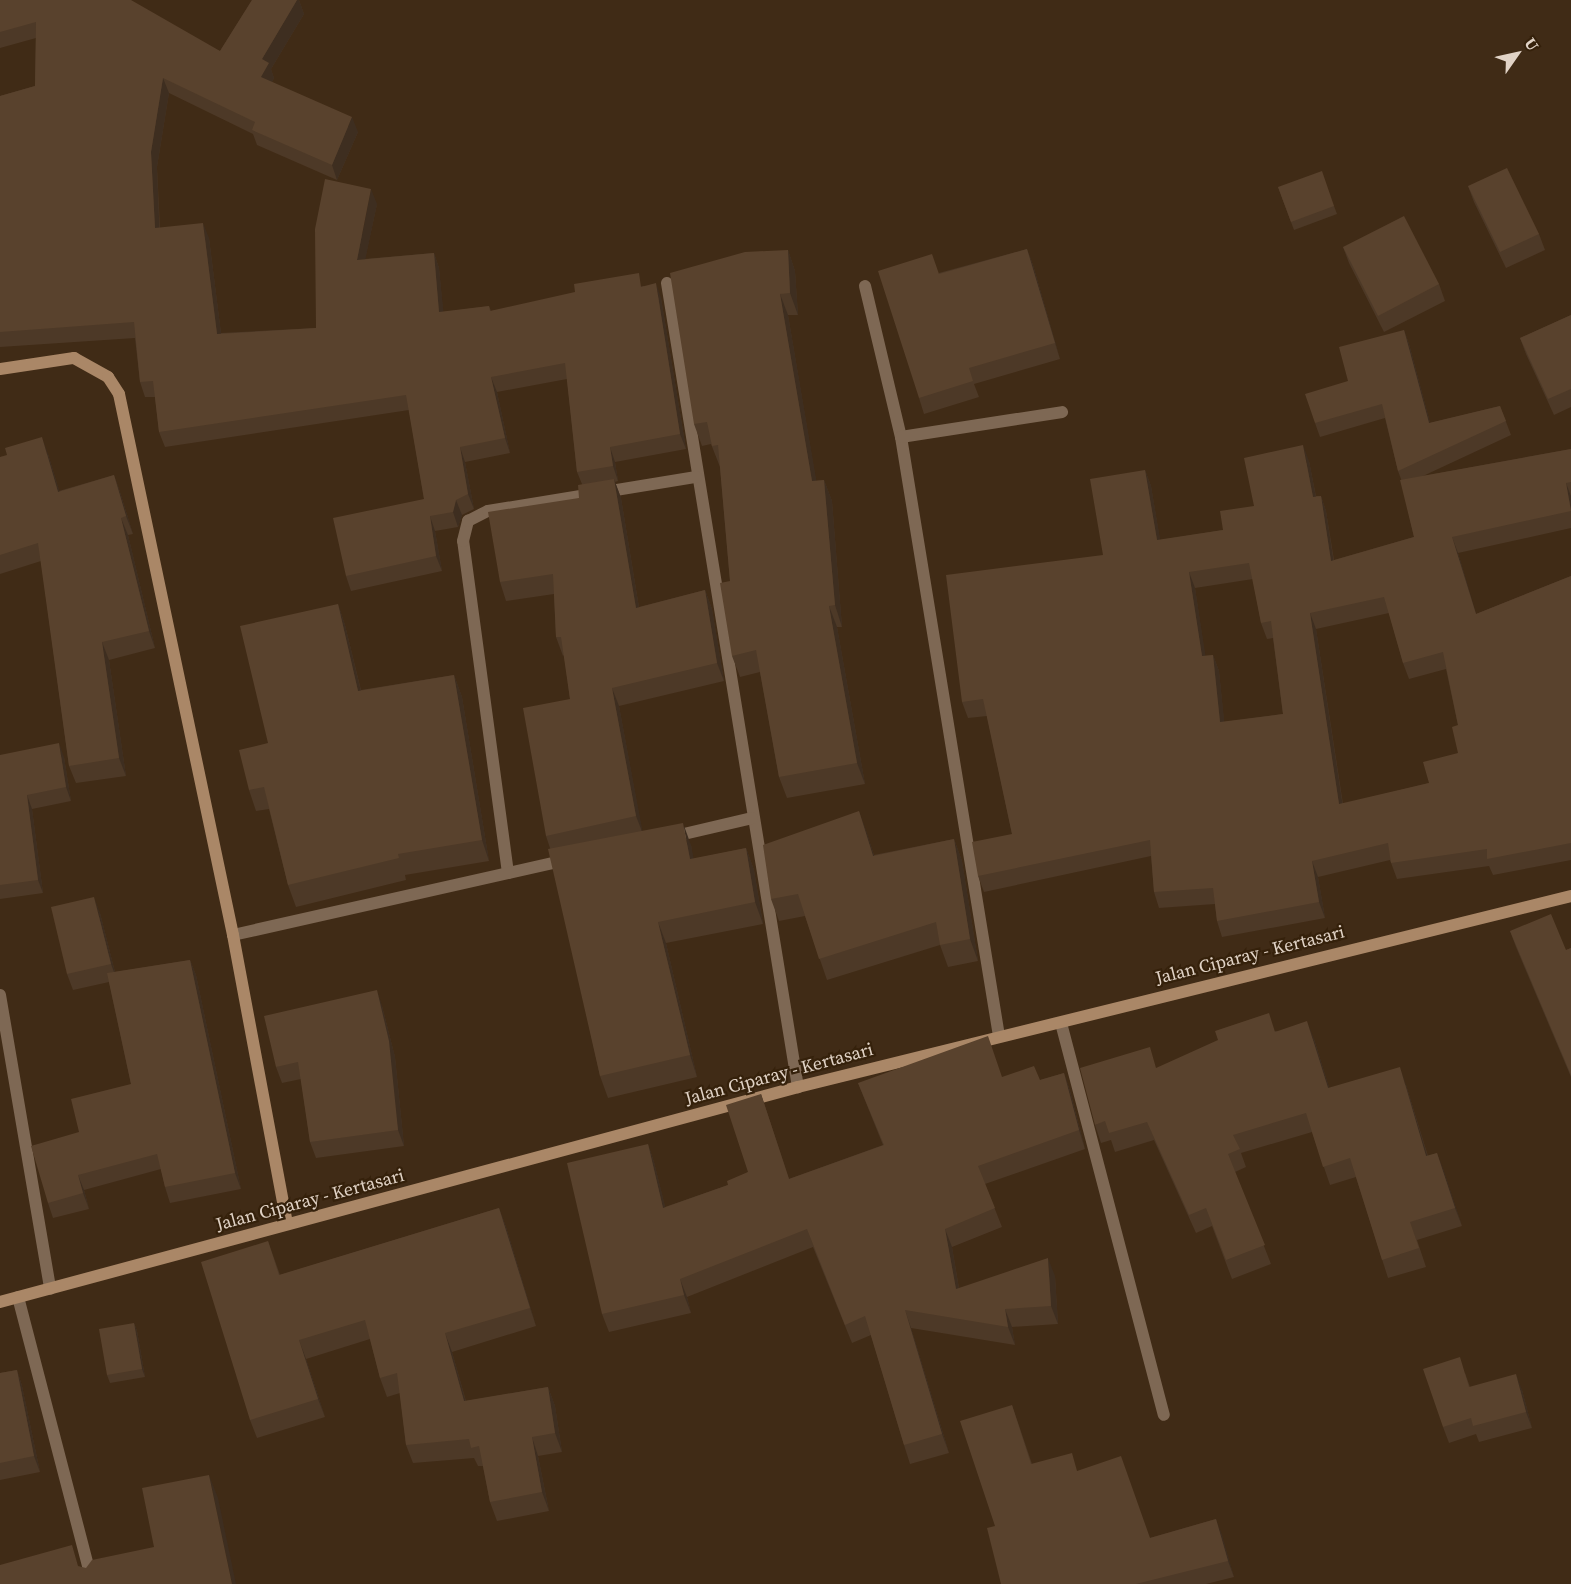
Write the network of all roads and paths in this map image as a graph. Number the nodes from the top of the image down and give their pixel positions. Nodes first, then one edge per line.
1 (667, 283) dead end
2 (865, 286) dead end
3 (0, 369) edge
4 (1062, 412) dead end
5 (901, 437) junction
6 (696, 477) junction
7 (752, 819) junction
8 (659, 839) edge
9 (578, 858) edge
10 (508, 873) junction
11 (1571, 896) edge
12 (233, 934) junction
13 (0, 995) edge
14 (1061, 1023) junction
15 (999, 1036) junction
16 (798, 1087) junction
17 (287, 1223) junction
18 (50, 1289) junction
19 (18, 1297) junction
20 (0, 1302) edge
21 (1164, 1415) dead end
22 (93, 1584) edge

1 - 6 street
2 - 5 street
3 - 12 main road
4 - 5 street
5 - 15 street
6 - 7 street
6 - 10 street
7 - 8 street
7 - 16 street
9 - 10 street
10 - 12 street
11 - 14 main road, Jalan Ciparay - Kertasari
12 - 17 main road
13 - 18 street
14 - 15 main road, Jalan Ciparay - Kertasari
14 - 21 street
15 - 16 main road, Jalan Ciparay - Kertasari
16 - 17 main road, Jalan Ciparay - Kertasari
17 - 18 main road, Jalan Ciparay - Kertasari
18 - 19 main road, Jalan Ciparay - Kertasari
19 - 20 main road, Jalan Ciparay - Kertasari
19 - 22 street

